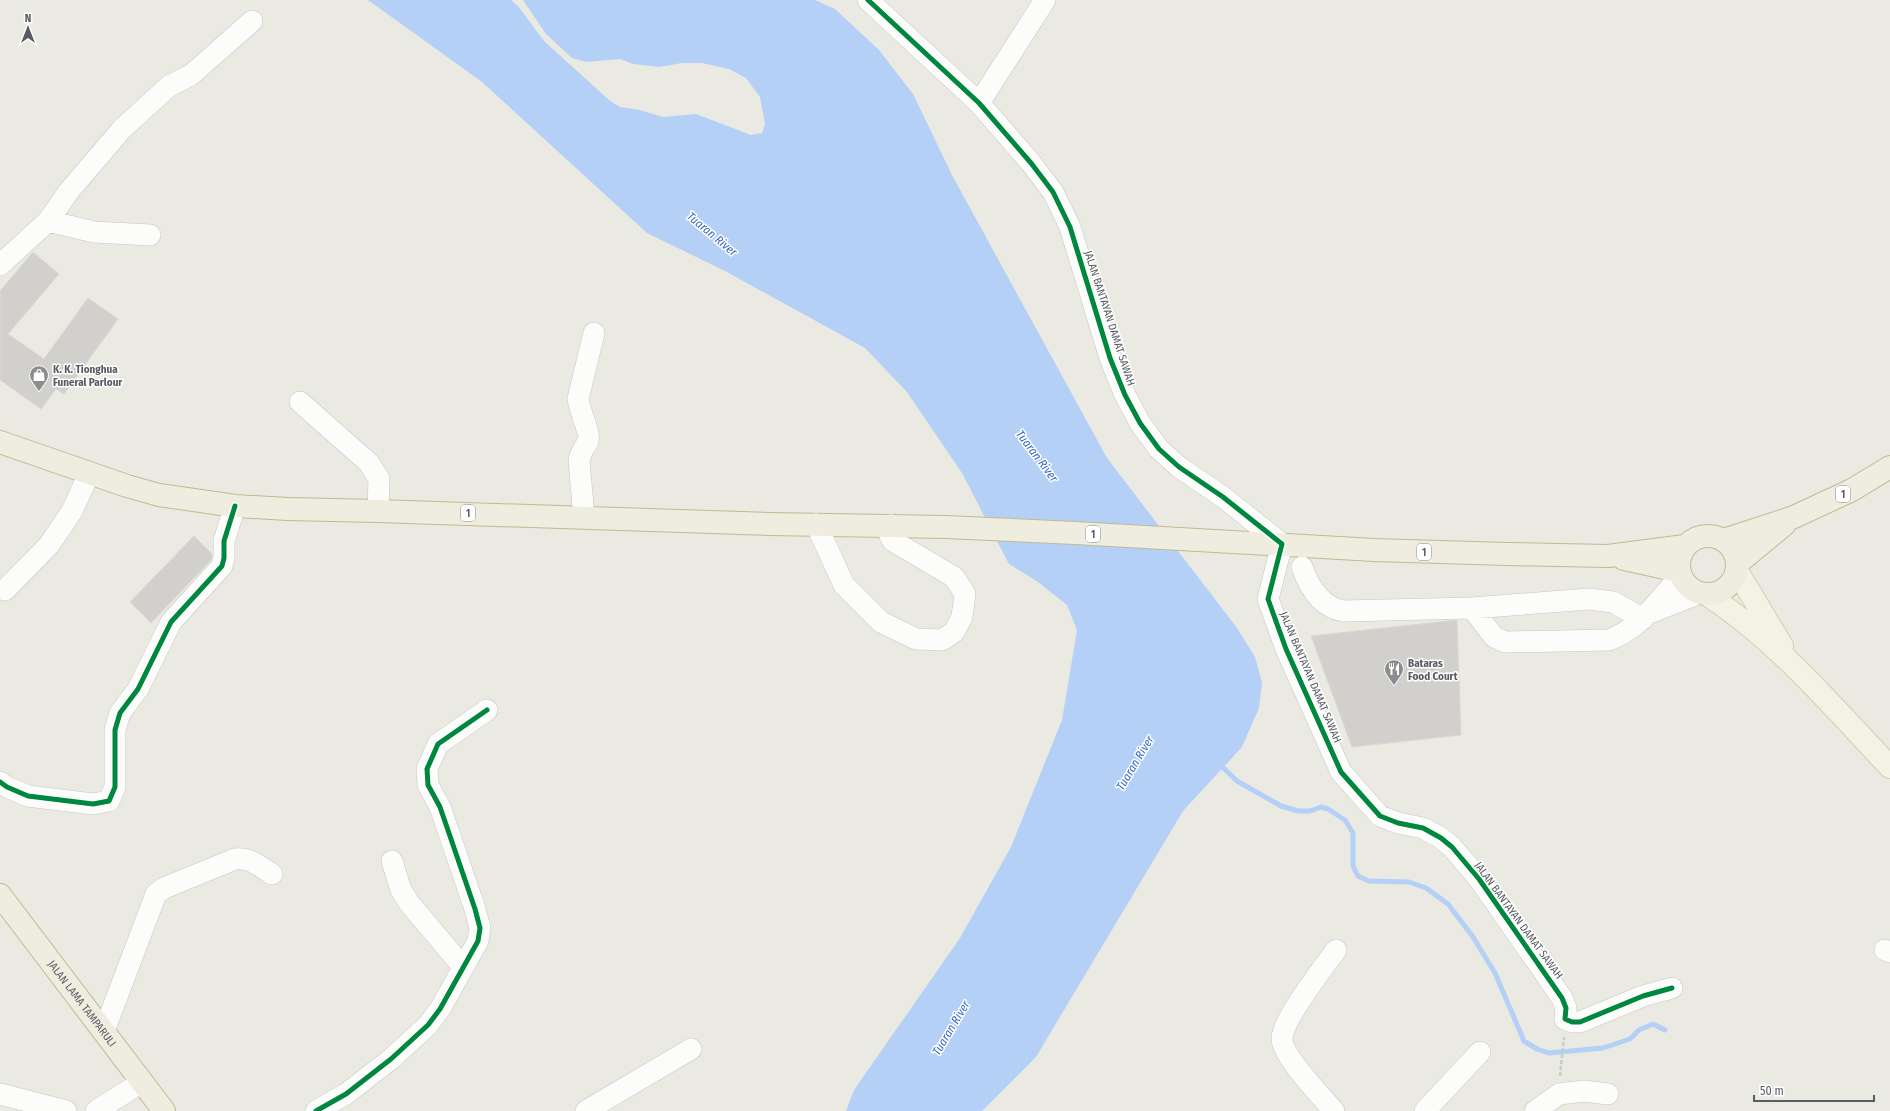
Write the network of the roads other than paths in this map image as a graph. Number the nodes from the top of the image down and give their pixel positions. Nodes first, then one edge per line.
1 (868, 0) edge
2 (1045, 0) edge
3 (252, 21) dead end
4 (979, 103) junction
5 (48, 221) junction
6 (150, 235) dead end
7 (0, 265) edge
8 (594, 332) dead end
9 (300, 402) dead end
10 (0, 442) edge
11 (1890, 467) edge
12 (88, 474) junction
13 (235, 506) junction
14 (378, 511) junction
15 (584, 517) junction
16 (1794, 517) junction
17 (816, 524) junction
18 (891, 526) junction
19 (1724, 540) junction
20 (1282, 544) junction
21 (1685, 546) junction
22 (1608, 556) junction
23 (1302, 567) dead end
24 (1737, 567) junction
25 (1680, 573) junction
26 (5, 590) dead end
27 (1703, 594) junction
28 (1472, 608) junction
29 (1646, 616) junction
30 (1792, 663) junction
31 (487, 710) dead end
32 (1890, 767) edge
33 (0, 782) edge
34 (392, 861) dead end
35 (272, 874) dead end
36 (0, 895) edge
37 (1336, 950) dead end
38 (463, 967) junction
39 (1672, 988) dead end
40 (104, 1031) junction
41 (691, 1049) dead end
42 (1480, 1052) dead end
43 (142, 1082) junction
44 (0, 1094) edge
45 (1608, 1094) dead end
46 (66, 1111) edge
47 (96, 1111) edge
48 (164, 1111) edge
49 (316, 1111) edge
50 (586, 1111) edge
51 (1334, 1111) edge
52 (1425, 1111) edge
53 (1535, 1111) edge

1 - 4 street, JALAN BANTAYAN DAMAT SAWAH
2 - 4 street
3 - 5 street
4 - 20 street, JALAN BANTAYAN DAMAT SAWAH
5 - 6 street
5 - 7 street
8 - 15 street
9 - 14 street
10 - 12 highway, 1
11 - 16 highway, 1
12 - 13 highway, 1
12 - 26 street
13 - 14 highway, 1
13 - 33 street
14 - 15 highway, 1
15 - 17 highway, 1
16 - 19 highway, 1
16 - 24 highway, 1
17 - 18 highway, 1
17 - 18 street
18 - 20 highway, 1
19 - 21 highway, 1
19 - 24 highway
20 - 22 highway, 1
20 - 39 street, JALAN BANTAYAN DAMAT SAWAH
21 - 22 highway, 1
21 - 25 highway
22 - 25 highway, 1
23 - 28 street
24 - 27 highway, 1
24 - 30 main road
25 - 27 highway
25 - 29 street
27 - 29 street
27 - 30 main road
28 - 29 street
28 - 29 street
30 - 32 main road
31 - 38 street
34 - 38 street
35 - 40 street
36 - 40 highway, JALAN LAMA TAMPARULI
37 - 51 street
38 - 49 street
40 - 43 highway, JALAN LAMA TAMPARULI
41 - 50 street
42 - 52 street
43 - 47 street
43 - 48 highway, JALAN LAMA TAMPARULI
44 - 46 street
45 - 53 street

